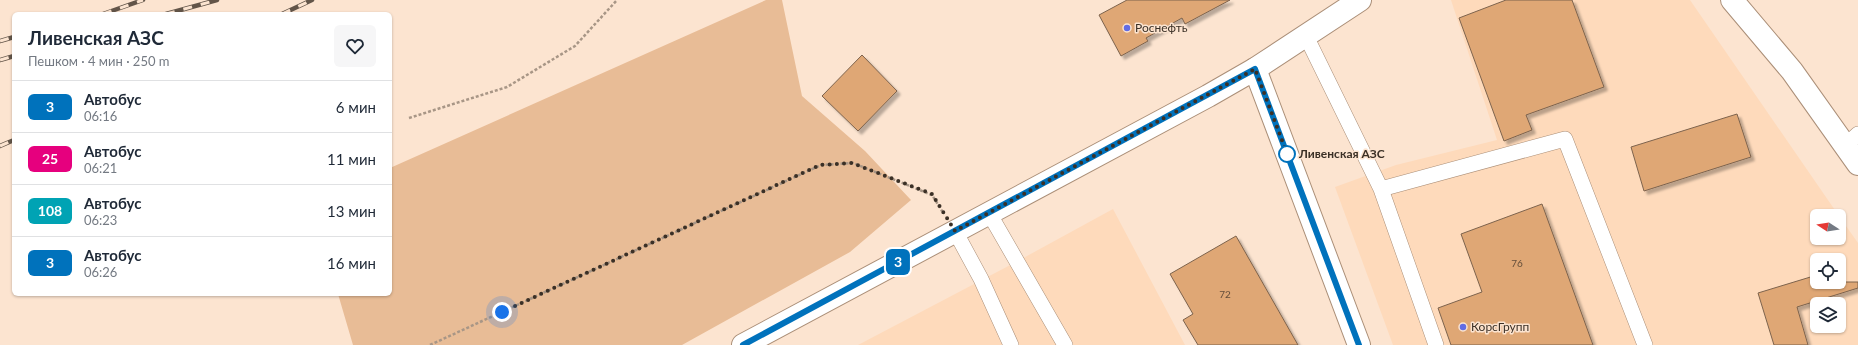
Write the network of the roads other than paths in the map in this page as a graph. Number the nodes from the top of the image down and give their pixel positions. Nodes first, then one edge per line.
1 (1360, 0) edge
2 (1732, 0) edge
3 (1306, 36) junction
4 (1255, 69) junction
5 (1852, 140) edge
6 (1858, 164) edge
7 (1381, 189) junction
8 (989, 213) junction
9 (955, 231) junction
10 (743, 345) edge
11 (1011, 345) edge
12 (1065, 345) edge
13 (1359, 345) edge
14 (1436, 345) edge
15 (1645, 345) edge

1 - 3 main road
2 - 5 main road
3 - 4 main road
3 - 7 lane
4 - 8 main road
4 - 13 main road
5 - 6 main road
7 - 14 lane
7 - 15 lane
8 - 9 main road
8 - 12 lane
9 - 10 main road
9 - 11 lane

